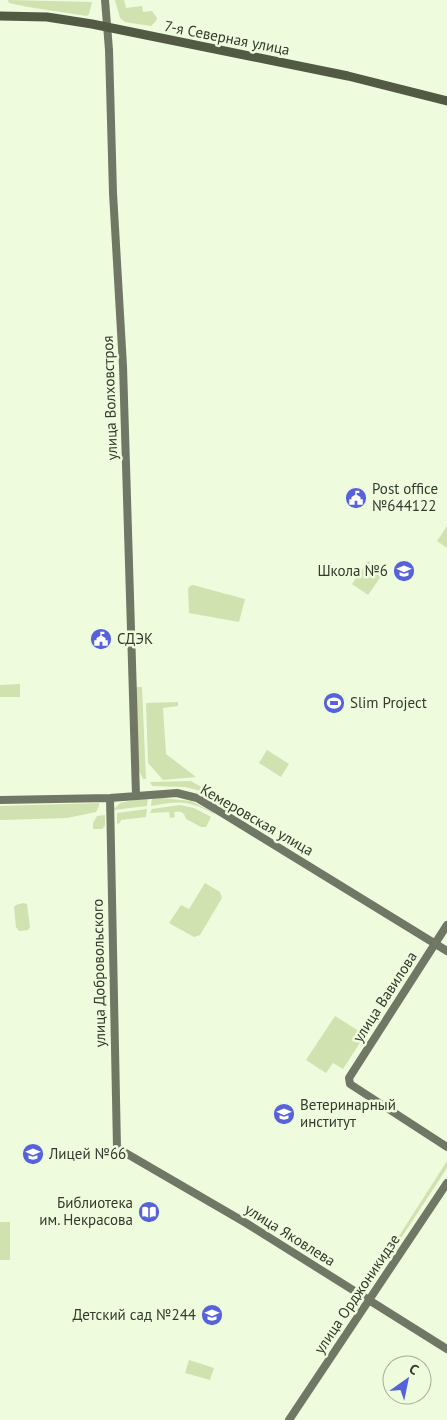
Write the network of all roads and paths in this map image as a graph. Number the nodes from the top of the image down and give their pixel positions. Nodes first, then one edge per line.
1 (105, 0) edge
2 (0, 16) edge
3 (106, 28) junction
4 (447, 101) edge
5 (136, 795) junction
6 (110, 798) junction
7 (0, 800) edge
8 (447, 925) edge
9 (436, 943) junction
10 (447, 951) edge
11 (447, 1146) edge
12 (117, 1148) joint
13 (447, 1182) edge
14 (369, 1300) junction
15 (447, 1349) edge
16 (289, 1420) edge

1 - 3 main road, улица Волховстроя
2 - 3 main road, 7-я Северная улица
3 - 4 main road, 7-я Северная улица
3 - 5 main road, улица Волховстроя
5 - 6 main road, Кемеровская улица
5 - 9 main road, Кемеровская улица
6 - 7 main road, Кемеровская улица
6 - 12 main road, улица Добровольского
8 - 9 main road, улица Вавилова
9 - 10 main road, Кемеровская улица
9 - 11 main road, улица Вавилова
12 - 14 main road, улица Яковлева
13 - 14 main road, улица Орджоникидзе
14 - 15 main road, улица Яковлева
14 - 16 main road, улица Орджоникидзе

